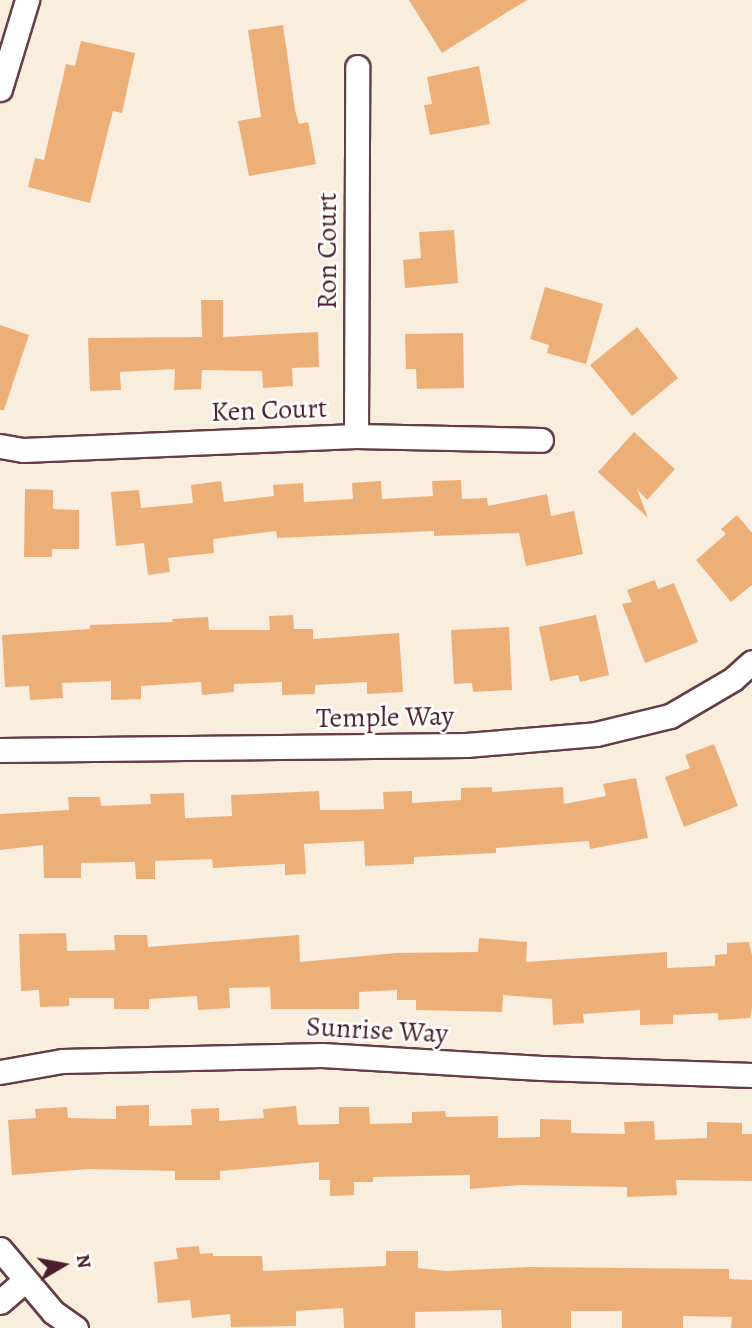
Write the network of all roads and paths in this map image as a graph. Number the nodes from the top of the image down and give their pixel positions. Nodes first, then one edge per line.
1 (27, 0) edge
2 (356, 67) dead end
3 (0, 89) edge
4 (356, 436) junction
5 (541, 440) dead end
6 (0, 446) edge
7 (752, 662) edge
8 (0, 750) edge
9 (0, 1072) edge
10 (752, 1075) edge
11 (0, 1249) edge
12 (24, 1281) junction
13 (0, 1302) edge
14 (76, 1328) edge

1 - 3 street
2 - 4 street, Ron Court
4 - 5 street, Ken Court
4 - 6 street, Ken Court
7 - 8 street, Temple Way
9 - 10 street, Sunrise Way
11 - 12 street
12 - 13 street
12 - 14 street

